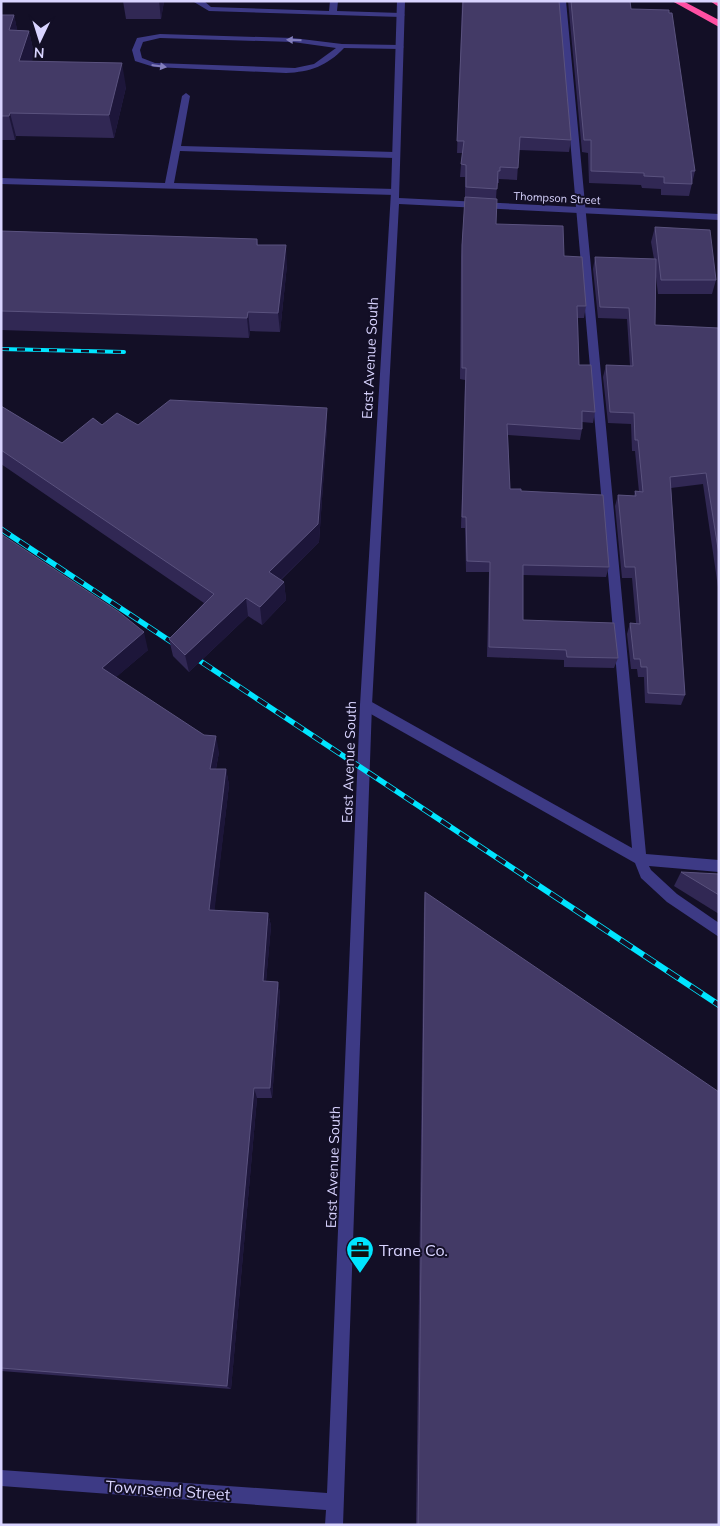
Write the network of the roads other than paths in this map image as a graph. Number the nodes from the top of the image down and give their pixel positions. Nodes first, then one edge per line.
1 (200, 1) edge
2 (276, 1) edge
3 (334, 1) edge
4 (401, 1) edge
5 (562, 1) edge
6 (676, 1) edge
7 (714, 1) edge
8 (719, 4) edge
9 (275, 11) junction
10 (333, 13) junction
11 (401, 15) junction
12 (719, 24) edge
13 (342, 46) junction
14 (400, 47) junction
15 (186, 96) dead end
16 (177, 148) junction
17 (395, 155) junction
18 (1, 181) edge
19 (169, 186) junction
20 (394, 197) junction
21 (582, 210) junction
22 (719, 217) edge
23 (366, 705) junction
24 (640, 859) junction
25 (719, 866) edge
26 (719, 931) edge
27 (1, 1478) edge
28 (335, 1502) junction
29 (334, 1525) edge

1 - 9 street
2 - 9 street
3 - 10 street
4 - 11 street, East Avenue South
5 - 21 street
6 - 12 highway
7 - 8 highway
9 - 10 street
10 - 11 street
11 - 14 street, East Avenue South
13 -> 13 street
13 - 14 street
14 - 17 street, East Avenue South
15 - 16 street
16 - 17 street
16 - 19 street
17 - 20 street, East Avenue South
18 - 19 street, Thompson Street
19 - 20 street, Thompson Street
20 - 21 street, Thompson Street
20 - 23 street, East Avenue South
21 - 22 street, Thompson Street
21 - 24 street
23 - 24 street
23 - 28 street, East Avenue South
24 - 25 street
24 - 26 street
27 - 28 street, Townsend Street
28 - 29 street, East Avenue South

